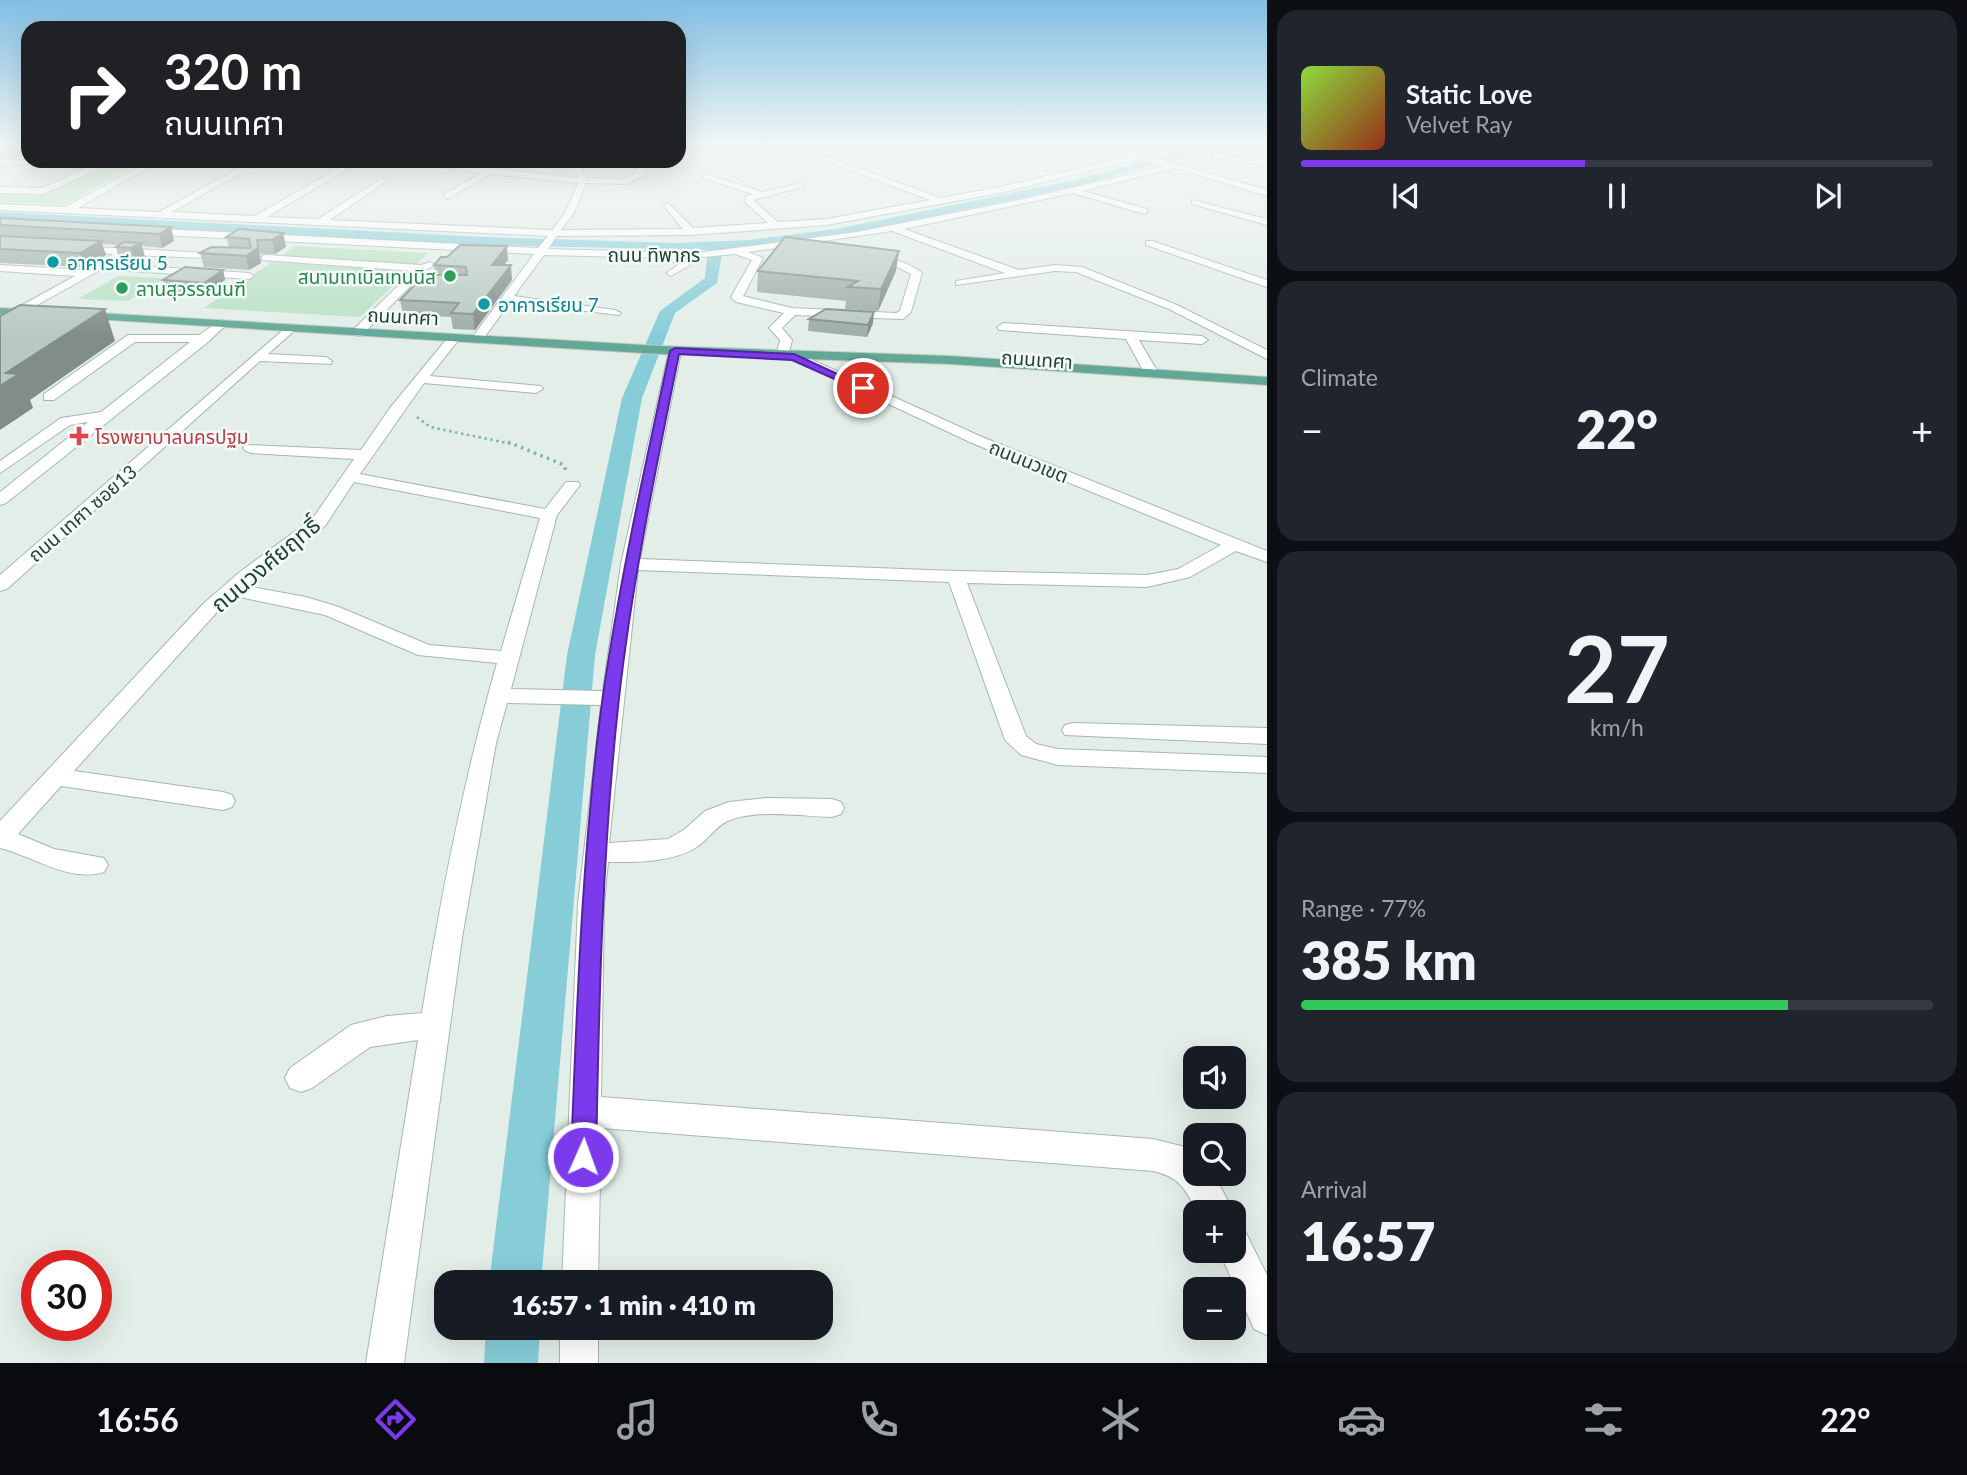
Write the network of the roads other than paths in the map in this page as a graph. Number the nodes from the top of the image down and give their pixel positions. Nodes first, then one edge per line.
1 (59, 210) edge
2 (68, 210) joint
3 (168, 210) edge
4 (273, 210) edge
5 (338, 210) edge
6 (570, 210) edge
7 (671, 210) edge
8 (758, 210) edge
9 (894, 210) edge
10 (980, 210) edge
11 (1139, 210) edge
12 (1220, 210) edge
13 (1144, 211) dead end
14 (160, 215) junction
15 (257, 219) junction
16 (320, 222) junction
17 (1265, 223) edge
18 (777, 226) junction
19 (1246, 226) dead end
20 (893, 228) junction
21 (125, 230) edge
22 (164, 232) junction
23 (691, 232) junction
24 (554, 235) junction
25 (1149, 243) dead end
26 (63, 248) edge
27 (456, 249) junction
28 (543, 250) junction
29 (126, 251) junction
30 (733, 252) junction
31 (813, 254) edge
32 (670, 256) junction
33 (239, 258) edge
34 (266, 258) edge
35 (758, 258) junction
36 (853, 258) edge
37 (99, 266) junction
38 (0, 268) edge
39 (422, 268) junction
40 (87, 273) junction
41 (671, 273) dead end
42 (1020, 275) junction
43 (249, 276) edge
44 (406, 284) junction
45 (960, 284) dead end
46 (1267, 284) edge
47 (429, 285) edge
48 (508, 298) junction
49 (0, 310) edge
50 (792, 311) junction
51 (17, 312) junction
52 (615, 313) dead end
53 (57, 314) junction
54 (31, 324) edge
55 (221, 324) junction
56 (1003, 327) dead end
57 (290, 328) junction
58 (358, 332) junction
59 (1130, 336) junction
60 (454, 338) junction
61 (204, 339) junction
62 (477, 339) junction
63 (1202, 340) dead end
64 (667, 351) junction
65 (1267, 355) edge
66 (258, 357) junction
67 (793, 357) junction
68 (326, 360) dead end
69 (1152, 374) junction
70 (421, 379) junction
71 (1267, 381) edge
72 (536, 388) dead end
73 (1267, 393) edge
74 (49, 397) dead end
75 (105, 416) junction
76 (251, 448) dead end
77 (363, 455) junction
78 (0, 468) edge
79 (351, 477) junction
80 (572, 485) road end
81 (0, 500) edge
82 (549, 515) junction
83 (1235, 544) junction
84 (1267, 557) edge
85 (630, 564) junction
86 (956, 577) junction
87 (0, 585) edge
88 (230, 589) junction
89 (509, 657) junction
90 (499, 696) junction
91 (607, 698) junction
92 (1073, 730) dead end
93 (1267, 736) edge
94 (1267, 765) edge
95 (55, 777) junction
96 (223, 801) dead end
97 (832, 808) dead end
98 (0, 838) edge
99 (596, 853) junction
100 (95, 866) dead end
101 (435, 1025) junction
102 (300, 1078) dead end
103 (585, 1111) junction
104 (1210, 1200) edge
105 (1242, 1263) edge
106 (580, 1270) edge
107 (1267, 1316) edge
108 (579, 1340) edge
109 (385, 1363) edge
110 (579, 1363) edge

1 - 2 street
2 - 14 street
3 - 14 street
4 - 15 street
5 - 16 street
6 - 24 street
7 - 23 street
8 - 18 street
9 - 18 street
10 - 20 street, ถนน ทิพากร
11 - 13 street
12 - 17 street
14 - 15 street
15 - 16 street
16 - 24 street
17 - 19 street
18 - 23 street
20 - 30 street, ถนน ทิพากร
20 - 42 street
21 - 22 street, ถนน ทิพากร
22 - 27 street, ถนน ทิพากร
22 - 29 street
23 - 24 street
24 - 28 street
25 - 46 street
26 - 29 street
27 - 28 street, ถนน ทิพากร
27 - 39 street
28 - 32 street, ถนน ทิพากร
28 - 48 street
29 - 33 street
29 - 37 street
30 - 32 street, ถนน ทิพากร
30 - 35 street
31 - 35 street
32 - 41 street
34 - 39 street
35 - 50 street
36 - 50 street
37 - 40 street
37 - 43 street
38 - 40 street
39 - 44 street
40 - 51 street
42 - 45 street
42 - 65 street
44 - 47 street
44 - 58 street
48 - 52 street
48 - 62 street
49 - 51 main road, ถนนเทศา
50 - 67 street
51 - 53 main road, ถนนเทศา
53 - 54 street
53 - 55 main road, ถนนเทศา
55 - 57 main road, ถนนเทศา
55 - 61 street
56 - 59 street
57 - 58 main road, ถนนเทศา
57 - 66 street, ถนน เทศา ซอย13
58 - 60 main road, ถนนเทศา
59 - 63 street
59 - 69 street
60 - 62 main road, ถนนเทศา
60 - 70 street, ถนนวงศ์ยฤทธิ์
61 - 74 street
61 - 75 street
62 - 64 main road, ถนนเทศา
64 - 67 main road, ถนนเทศา
64 - 85 street
66 - 68 street
66 - 87 street, ถนน เทศา ซอย13
67 - 69 main road, ถนนเทศา
67 - 73 main road, ถนนเทศา
67 - 83 street, ถนนนวเขต
69 - 71 main road, ถนนเทศา
70 - 72 street
70 - 77 street, ถนนวงศ์ยฤทธิ์
75 - 78 street
75 - 81 street
76 - 77 street
77 - 79 street, ถนนวงศ์ยฤทธิ์
79 - 82 street
79 - 88 street, ถนนวงศ์ยฤทธิ์
80 - 82 street
82 - 89 street
83 - 84 street, ถนนนวเขต
83 - 86 street
85 - 86 street
85 - 91 street
86 - 94 street
88 - 89 street
88 - 95 street, ถนนวงศ์ยฤทธิ์
89 - 90 street
90 - 91 street
90 - 101 street
91 - 99 street
92 - 93 street
95 - 96 street
95 - 98 street, ถนนวงศ์ยฤทธิ์
97 - 99 street
98 - 100 street
99 - 103 street
101 - 102 street
101 - 109 street
103 - 104 street
103 - 106 street
105 - 107 street
108 - 110 street

